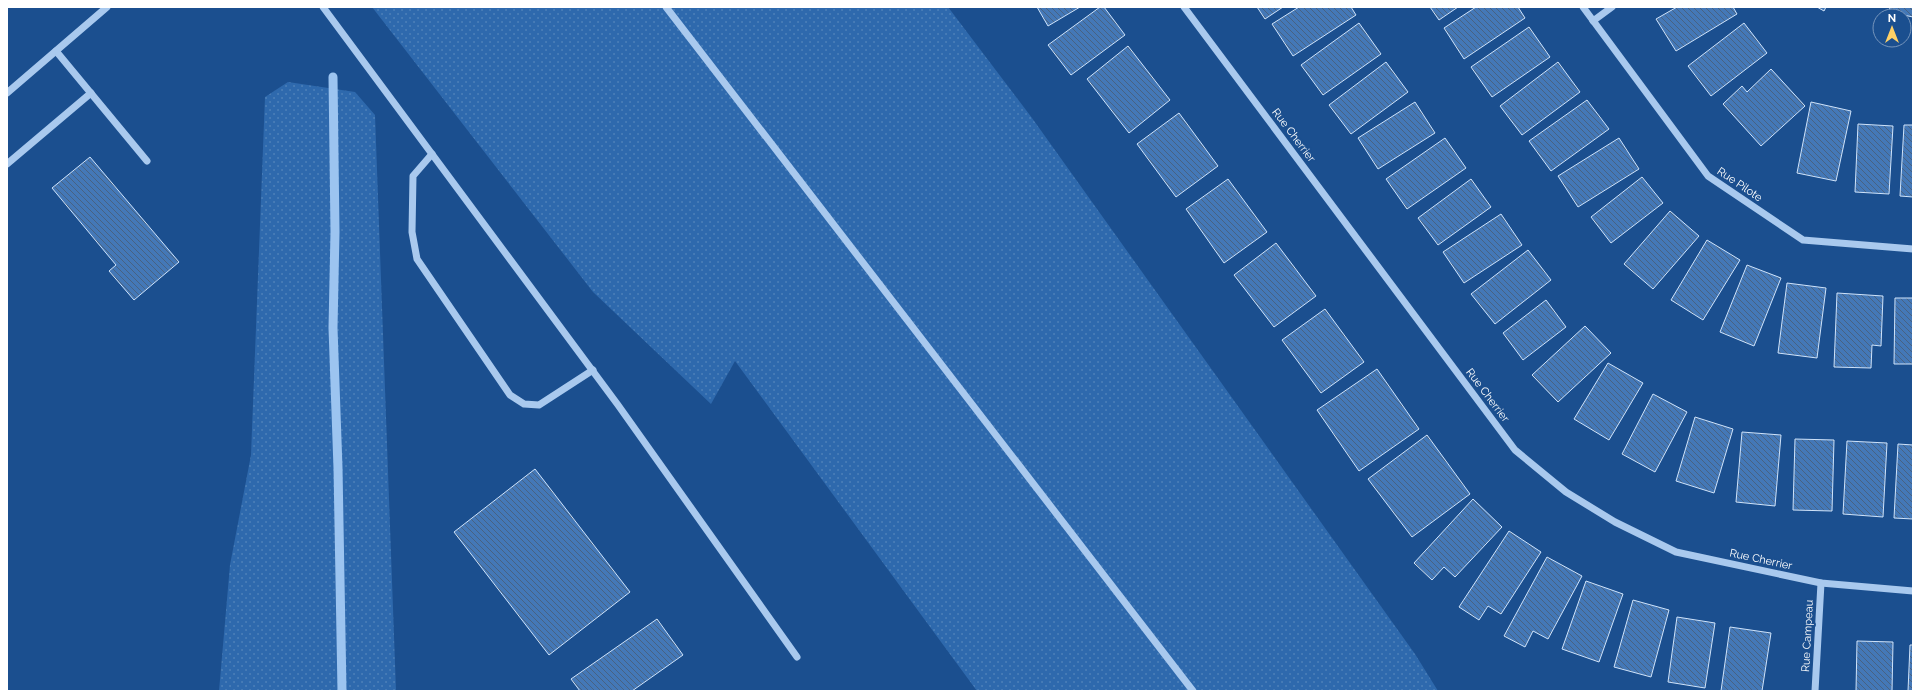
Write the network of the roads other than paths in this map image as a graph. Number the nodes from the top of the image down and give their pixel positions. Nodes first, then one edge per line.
1 (107, 7) edge
2 (323, 7) edge
3 (666, 7) edge
4 (1184, 7) edge
5 (1583, 7) edge
6 (1612, 7) edge
7 (1593, 21) junction
8 (56, 51) junction
9 (7, 93) edge
10 (91, 93) junction
11 (432, 154) junction
12 (147, 161) dead end
13 (7, 164) edge
14 (1913, 249) edge
15 (593, 370) junction
16 (1821, 583) junction
17 (1913, 591) edge
18 (797, 658) dead end
19 (1193, 691) edge
20 (1815, 691) edge

1 - 8 street
2 - 11 street
3 - 19 street
4 - 16 street, Rue Cherrier
5 - 7 street, Rue Pilote
6 - 7 street
7 - 14 street, Rue Pilote
8 - 9 street
8 - 10 street
10 - 12 street
10 - 13 street
11 - 15 street
11 - 15 street
15 - 18 street
16 - 17 street, Rue Cherrier
16 - 20 street, Rue Campeau

